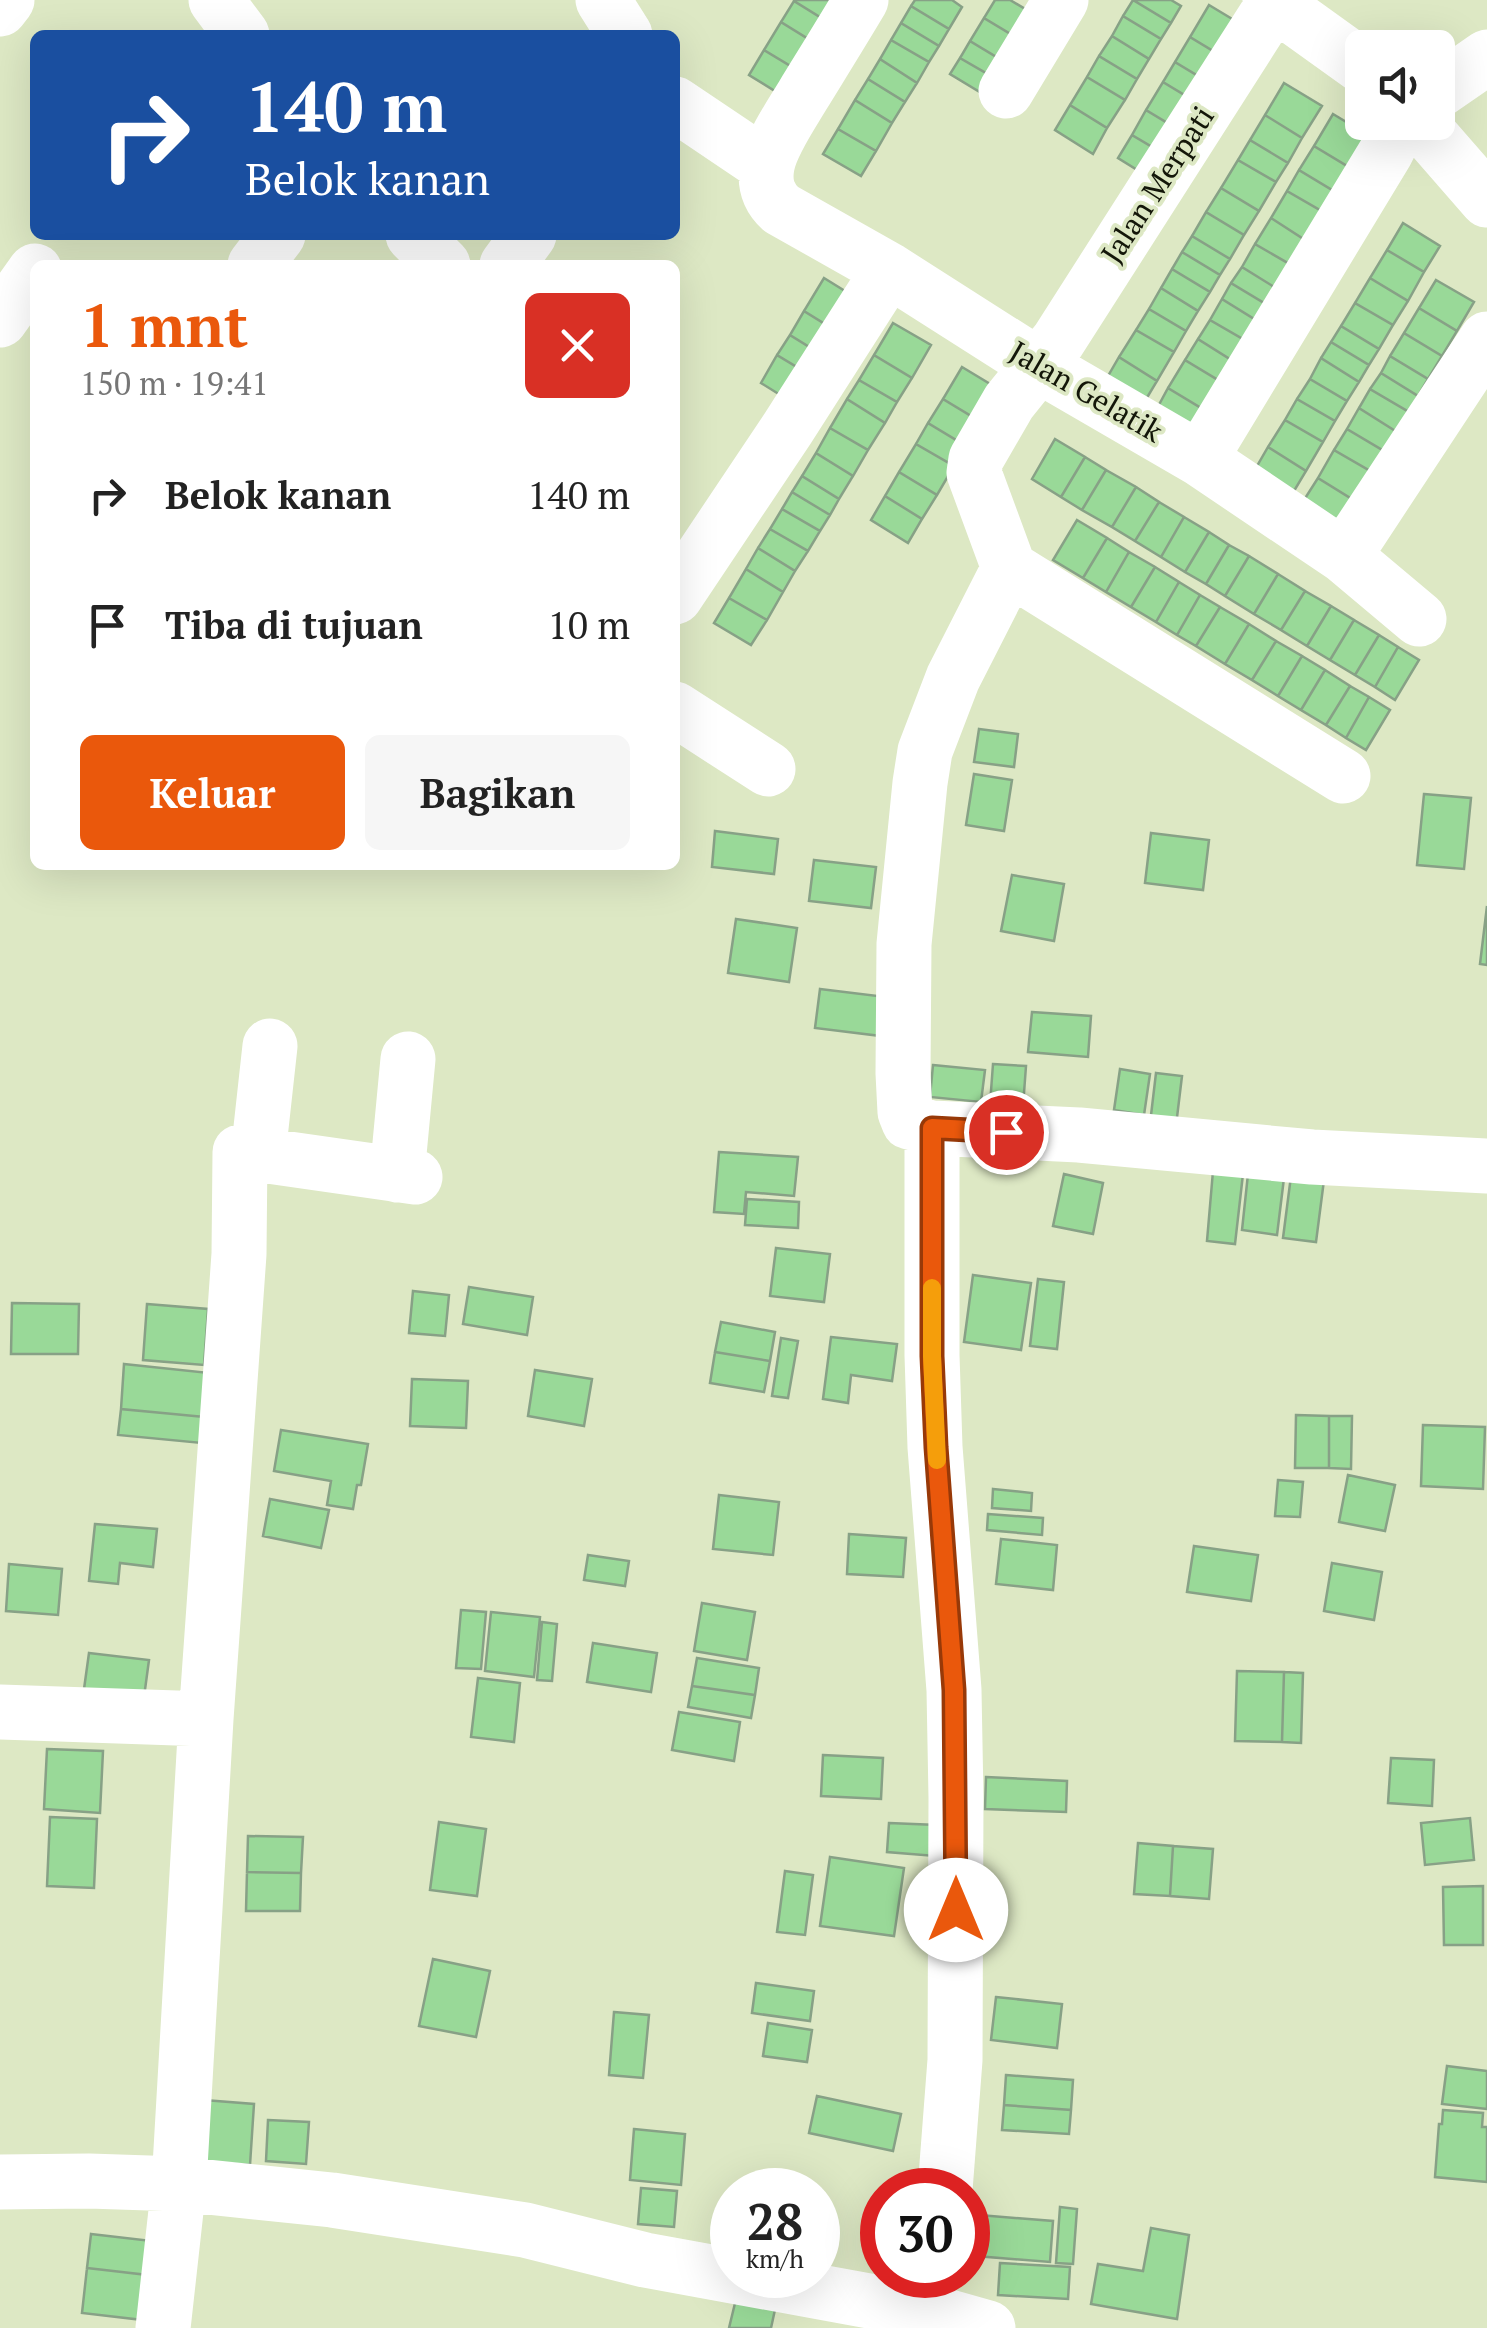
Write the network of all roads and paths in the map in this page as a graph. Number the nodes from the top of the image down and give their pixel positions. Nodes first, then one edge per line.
1 (6, 0) edge
2 (603, 0) edge
3 (861, 0) edge
4 (1061, 0) edge
5 (1272, 2) edge
6 (0, 9) edge
7 (622, 30) edge
8 (1345, 54) edge
9 (1487, 58) edge
10 (1455, 80) edge
11 (1006, 91) dead end
12 (680, 107) edge
13 (1391, 140) edge
14 (1435, 140) edge
15 (767, 166) junction
16 (1487, 200) edge
17 (56, 240) edge
18 (274, 240) edge
19 (418, 240) edge
20 (41, 260) edge
21 (259, 260) edge
22 (438, 260) edge
23 (889, 270) junction
24 (1487, 339) edge
25 (1038, 366) junction
26 (1200, 459) junction
27 (1344, 556) junction
28 (1009, 568) junction
29 (680, 590) edge
30 (1420, 619) dead end
31 (680, 712) edge
32 (768, 769) dead end
33 (1343, 776) dead end
34 (270, 1046) dead end
35 (408, 1059) dead end
36 (932, 1128) junction
37 (258, 1155) junction
38 (1487, 1166) edge
39 (0, 1712) edge
40 (206, 1719) junction
41 (947, 2168) edge
42 (0, 2182) edge
43 (179, 2184) junction
44 (935, 2305) edge
45 (163, 2328) edge
46 (988, 2328) edge

1 - 6 street
2 - 7 street
3 - 15 street
4 - 11 street
5 - 8 street
5 - 25 street, Jalan Merpati
9 - 10 street
12 - 15 street
13 - 26 street
14 - 16 street
15 - 23 street, Jalan Gelatik
17 - 20 street
18 - 21 street
19 - 22 street
23 - 25 street, Jalan Gelatik
23 - 29 street
24 - 27 street
25 - 26 street, Jalan Gelatik
25 - 28 street, Jalan Merpati
26 - 27 street, Jalan Gelatik
27 - 30 street, Jalan Gelatik
28 - 33 street
28 - 36 street
31 - 32 street
34 - 37 street
35 - 37 street
36 - 38 street
36 - 41 street
37 - 40 street
39 - 40 street
40 - 43 street
42 - 43 street
43 - 44 street
43 - 45 street
44 - 46 street

